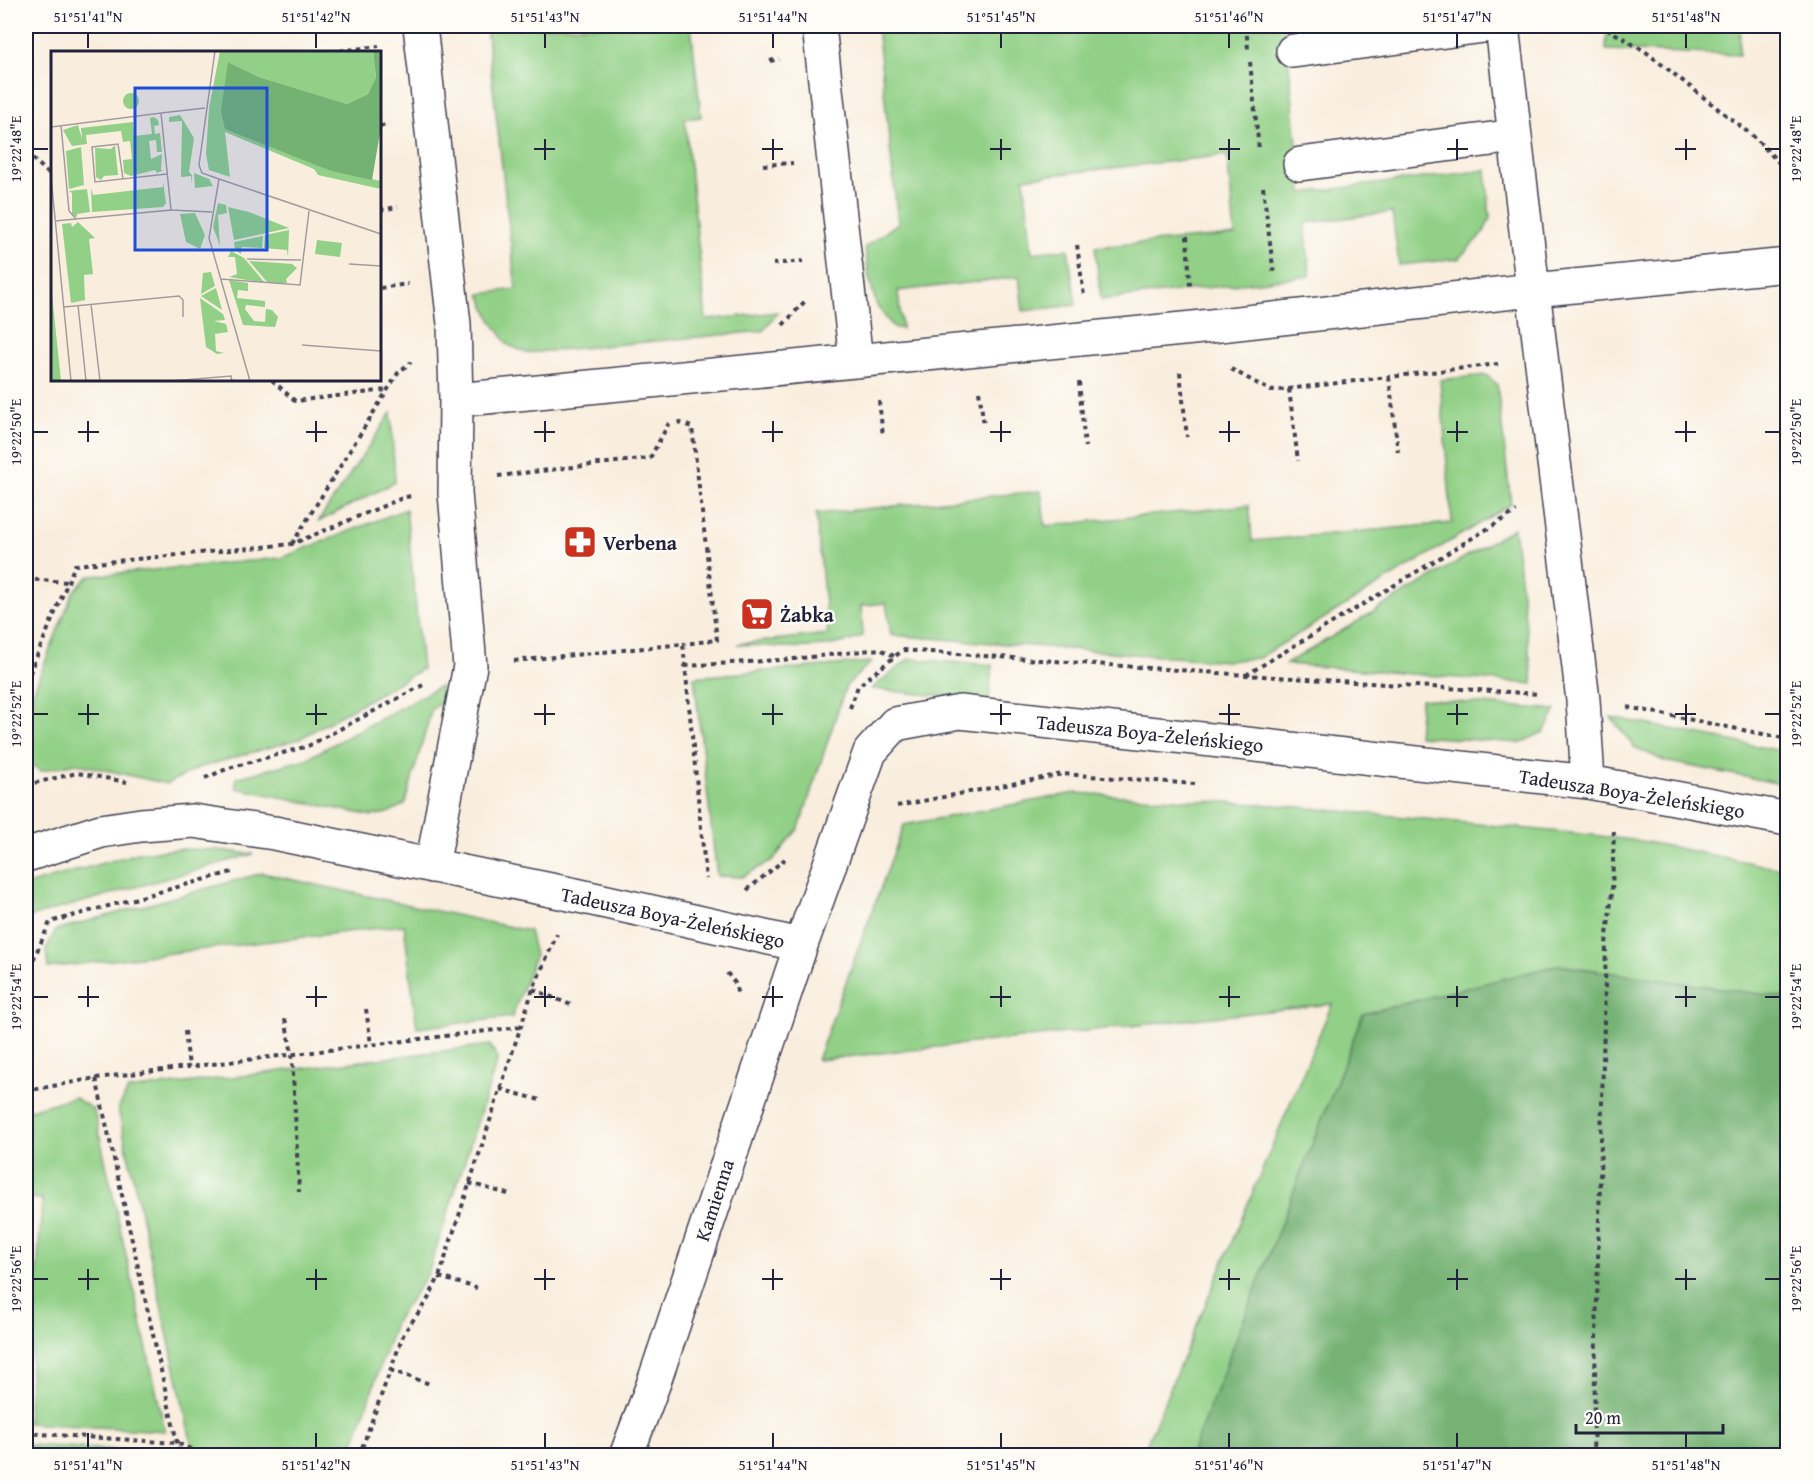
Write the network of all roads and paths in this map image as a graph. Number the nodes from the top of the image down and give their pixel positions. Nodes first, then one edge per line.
1 (420, 26) edge
2 (819, 26) edge
3 (1484, 26) edge
4 (1502, 26) edge
5 (1562, 26) edge
6 (382, 45) dead end
7 (338, 51) edge
8 (1293, 51) dead end
9 (1515, 136) junction
10 (26, 152) edge
11 (797, 162) dead end
12 (1300, 164) dead end
13 (763, 165) dead end
14 (1788, 172) edge
15 (51, 176) edge
16 (402, 207) dead end
17 (381, 210) edge
18 (1187, 236) dead end
19 (1077, 245) dead end
20 (1788, 265) edge
21 (409, 283) dead end
22 (381, 288) edge
23 (1533, 290) junction
24 (454, 324) junction
25 (1193, 328) junction
26 (1089, 338) junction
27 (1542, 359) junction
28 (856, 361) junction
29 (1179, 363) dead end
30 (1078, 373) dead end
31 (1389, 377) junction
32 (273, 381) edge
33 (978, 385) dead end
34 (1289, 389) junction
35 (387, 390) junction
36 (456, 400) junction
37 (984, 425) dead end
38 (1187, 436) dead end
39 (1085, 447) dead end
40 (1398, 452) dead end
41 (1298, 461) dead end
42 (455, 493) junction
43 (1525, 506) dead end
44 (292, 544) junction
45 (26, 579) edge
46 (68, 582) junction
47 (683, 644) junction
48 (894, 656) dead end
49 (470, 666) junction
50 (686, 666) junction
51 (1246, 675) dead end
52 (26, 682) edge
53 (1583, 700) junction
54 (1788, 739) edge
55 (26, 773) edge
56 (197, 781) dead end
57 (1588, 782) junction
58 (27, 785) edge
59 (1205, 785) dead end
60 (888, 808) dead end
61 (1788, 819) edge
62 (1615, 823) dead end
63 (26, 855) edge
64 (432, 866) junction
65 (706, 880) dead end
66 (575, 895) junction
67 (801, 945) junction
68 (533, 989) junction
69 (571, 1005) dead end
70 (366, 1009) dead end
71 (285, 1019) dead end
72 (520, 1027) junction
73 (185, 1031) dead end
74 (371, 1044) junction
75 (292, 1054) junction
76 (189, 1067) junction
77 (96, 1078) junction
78 (500, 1089) junction
79 (26, 1091) edge
80 (540, 1100) dead end
81 (470, 1183) junction
82 (299, 1192) dead end
83 (508, 1194) dead end
84 (439, 1277) junction
85 (477, 1288) dead end
86 (390, 1370) junction
87 (430, 1384) dead end
88 (26, 1433) edge
89 (177, 1443) junction
90 (180, 1455) edge
91 (207, 1455) edge
92 (359, 1455) edge
93 (626, 1455) edge
94 (1593, 1455) edge

1 - 24 street
2 - 28 street
3 - 8 street
4 - 9 street
5 - 14 path
6 - 7 path
9 - 12 street
9 - 23 street
10 - 15 path
11 - 13 path
16 - 17 path
18 - 25 path
19 - 26 path
20 - 23 street
21 - 22 path
23 - 25 street
23 - 27 street
24 - 35 path
24 - 36 street
25 - 26 street
25 - 34 path
26 - 28 street
27 - 31 path
27 - 53 street
28 - 36 street
29 - 38 path
30 - 39 path
31 - 34 path
31 - 40 path
32 - 35 path
33 - 37 path
34 - 41 path
35 - 44 path
36 - 42 street
42 - 44 path
42 - 47 path
42 - 49 street
43 - 51 path
44 - 46 path
45 - 46 path
46 - 52 path
47 - 49 path
47 - 50 path
48 - 50 path
49 - 56 path
49 - 64 street
50 - 65 path
53 - 54 path
53 - 57 street
55 - 58 path
57 - 61 street, Tadeusza Boya-Żeleńskiego
57 - 67 street, Tadeusza Boya-Żeleńskiego
59 - 60 path
62 - 94 path
63 - 64 street, Tadeusza Boya-Żeleńskiego
64 - 66 street, Tadeusza Boya-Żeleńskiego
66 - 67 street, Tadeusza Boya-Żeleńskiego
66 - 68 path
67 - 93 street, Kamienna
68 - 69 path
68 - 72 path
70 - 74 path
71 - 75 path
72 - 74 path
72 - 78 path
73 - 76 path
74 - 75 path
75 - 76 path
75 - 82 path
76 - 77 path
77 - 79 path
77 - 89 path
78 - 80 path
78 - 81 path
81 - 83 path
81 - 84 path
84 - 85 path
84 - 86 path
86 - 87 path
86 - 92 path
88 - 89 path
89 - 90 path
89 - 91 path

